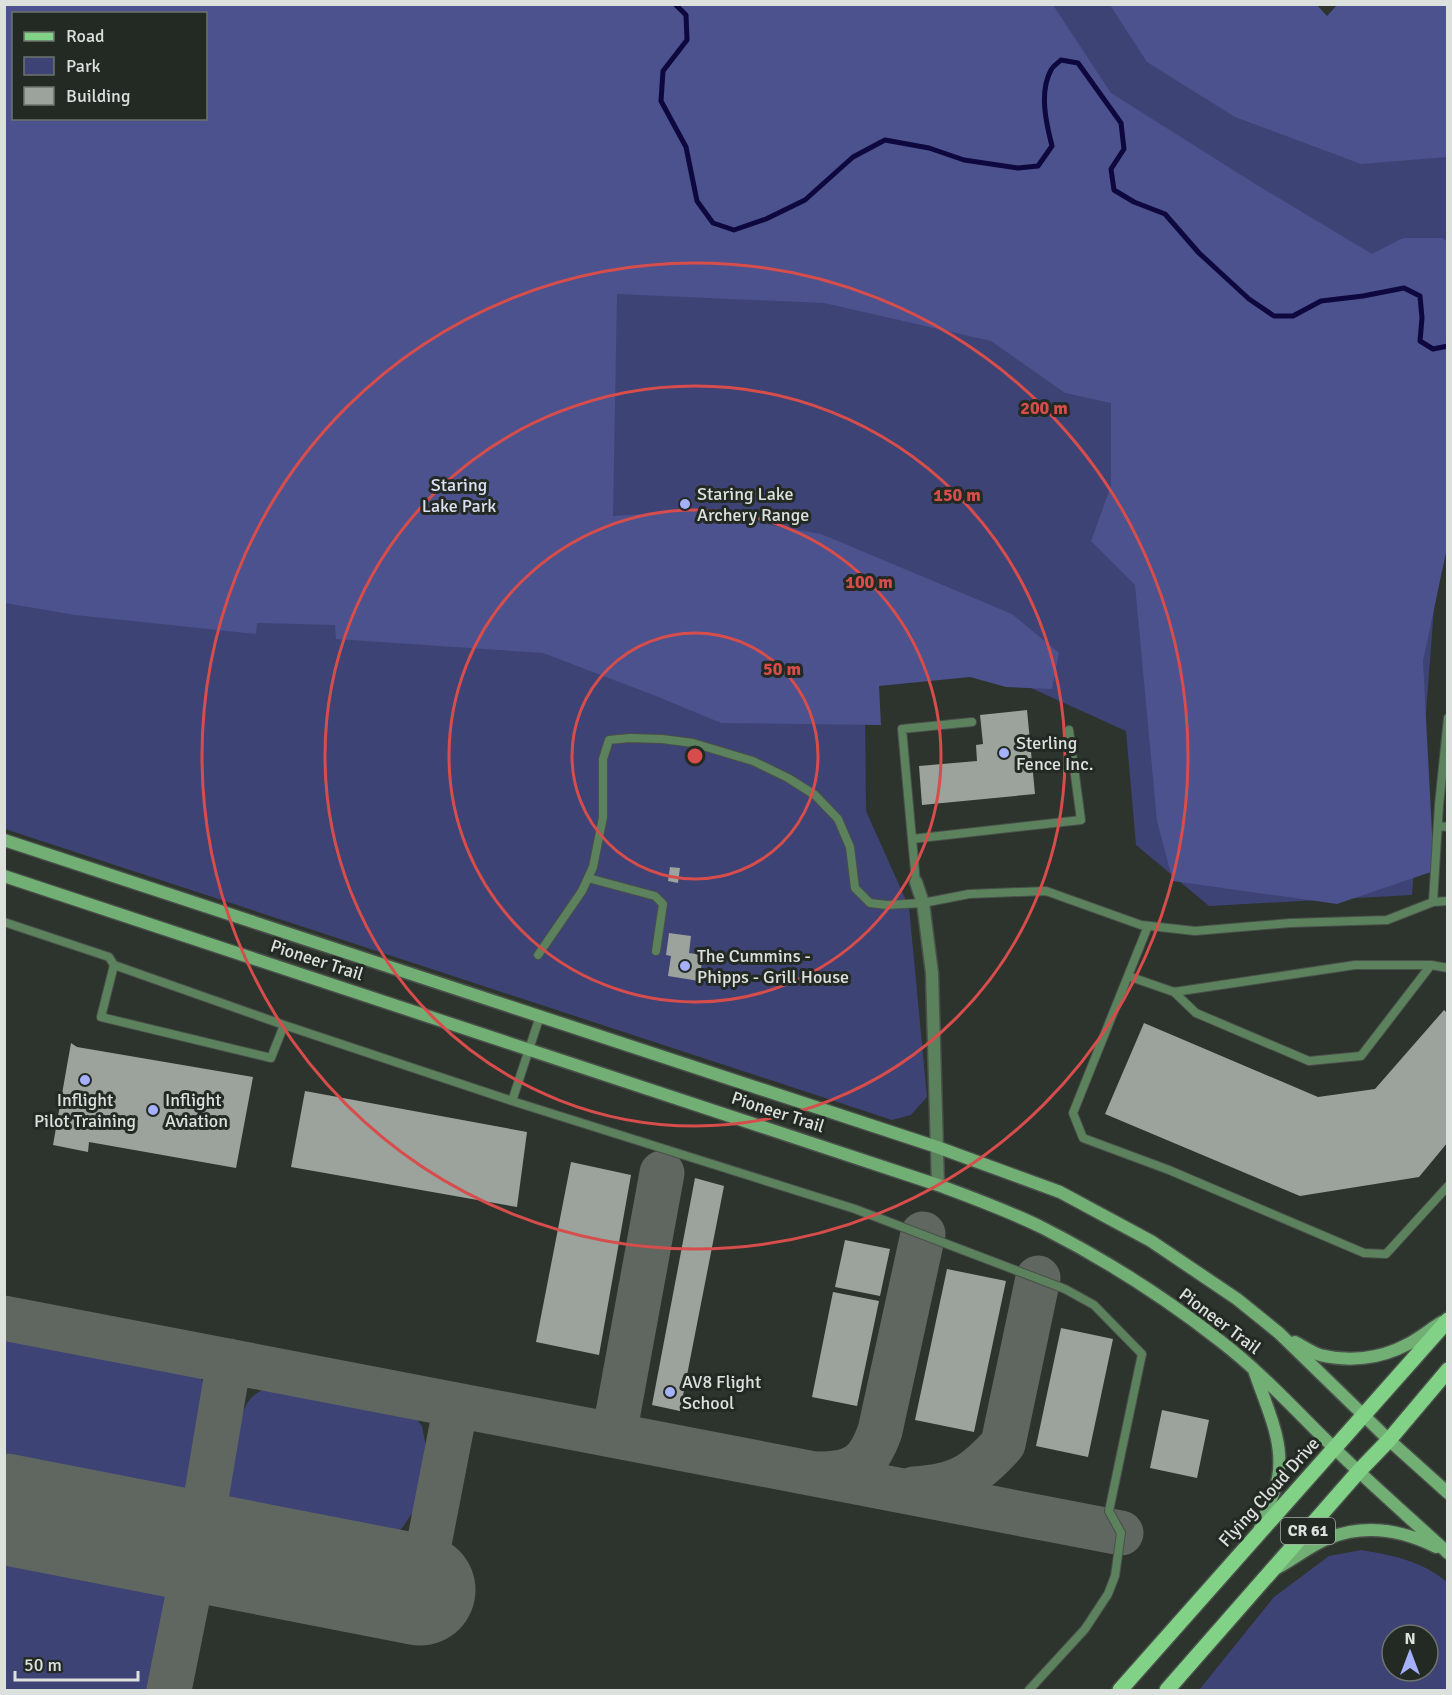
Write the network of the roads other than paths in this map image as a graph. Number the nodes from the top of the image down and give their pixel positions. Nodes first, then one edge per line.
1 (1448, 718) edge
2 (972, 722) dead end
3 (1069, 729) dead end
4 (1444, 779) edge
5 (1438, 826) junction
6 (1448, 827) edge
7 (912, 839) junction
8 (4, 840) edge
9 (4, 876) edge
10 (588, 878) junction
11 (916, 882) joint
12 (1448, 901) edge
13 (1433, 902) junction
14 (923, 903) junction
15 (4, 922) edge
16 (1148, 926) junction
17 (656, 951) dead end
18 (538, 955) dead end
19 (114, 965) junction
20 (1431, 965) junction
21 (1448, 968) edge
22 (1128, 976) junction
23 (1174, 992) junction
24 (540, 1016) junction
25 (284, 1025) junction
26 (530, 1049) junction
27 (512, 1101) junction
28 (937, 1147) junction
29 (938, 1185) junction
30 (1448, 1186) edge
31 (1448, 1319) edge
32 (1279, 1333) junction
33 (1254, 1369) junction
34 (1448, 1370) edge
35 (1365, 1414) junction
36 (1389, 1440) junction
37 (1335, 1449) junction
38 (1359, 1471) junction
39 (1448, 1492) edge
40 (1258, 1533) junction
41 (1448, 1553) edge
42 (1273, 1571) junction
43 (1029, 1690) edge
44 (1120, 1690) edge
45 (1167, 1690) edge

1 - 4 lane
2 - 7 lane
3 - 7 lane
4 - 5 lane
5 - 6 lane
5 - 13 lane
7 - 11 lane
8 - 24 main road, Pioneer Trail
9 - 26 main road, Pioneer Trail
10 - 14 lane
10 - 17 lane
10 - 18 lane
11 - 14 street
12 - 13 lane
13 - 16 lane
14 - 16 lane
14 - 28 street
15 - 19 lane
16 - 22 lane
19 - 25 lane
19 - 25 lane
20 - 21 lane
20 - 23 lane
20 - 23 lane
22 - 23 lane
22 - 30 lane
24 - 26 lane
24 - 28 main road, Pioneer Trail
25 - 27 lane
26 - 27 lane
26 - 29 main road, Pioneer Trail
27 - 43 lane
28 - 29 street
28 - 32 main road, Pioneer Trail
29 - 33 main road, Pioneer Trail
31 - 32 main road
31 - 35 main road, Flying Cloud Drive / CR 61
32 - 35 main road, Pioneer Trail
33 - 37 main road, Pioneer Trail
33 - 40 main road
34 - 36 main road, CR 61
35 - 36 main road, Pioneer Trail
35 - 37 main road, Flying Cloud Drive / CR 61
36 - 38 main road, CR 61
36 - 39 main road, Pioneer Trail
37 - 38 main road, Pioneer Trail
37 - 40 main road, Flying Cloud Drive / CR 61
38 - 41 main road, Pioneer Trail
38 - 42 main road, CR 61
40 - 44 main road, Flying Cloud Drive / CR 61
41 - 42 main road
42 - 45 main road, CR 61

